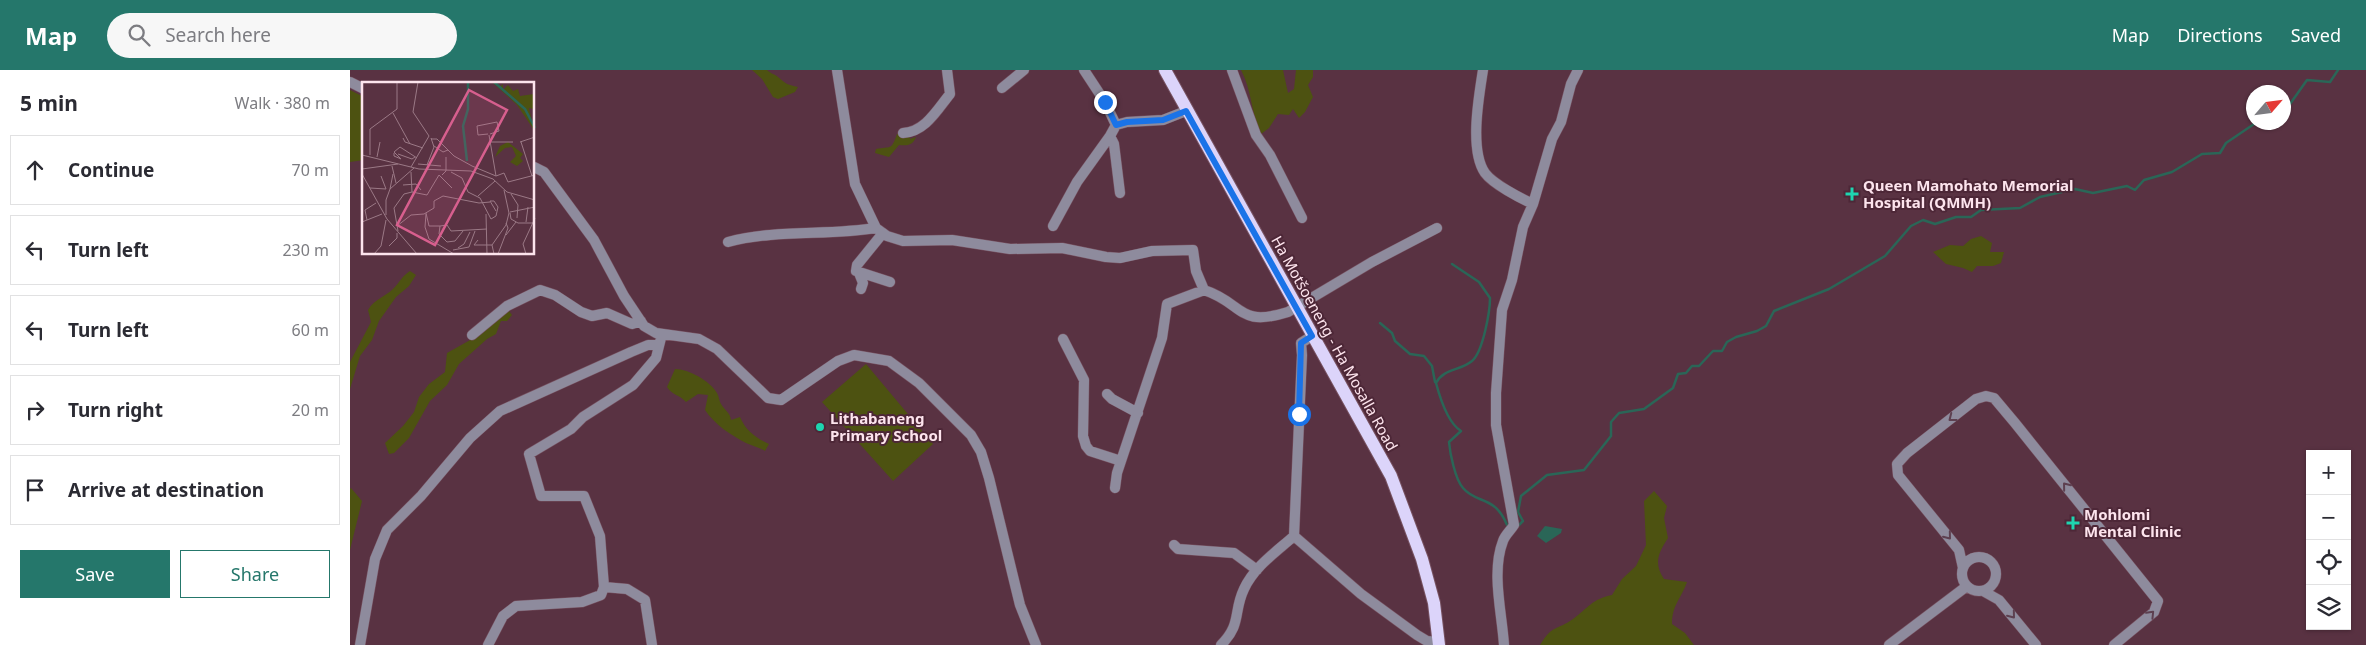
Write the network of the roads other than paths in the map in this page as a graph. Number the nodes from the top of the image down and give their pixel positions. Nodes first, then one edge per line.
1 (837, 70) edge
2 (947, 70) edge
3 (1024, 70) edge
4 (1084, 70) edge
5 (1165, 70) edge
6 (1232, 70) edge
7 (1483, 70) edge
8 (1578, 70) edge
9 (350, 82) edge
10 (362, 88) edge
11 (1002, 88) dead end
12 (1186, 111) junction
13 (1116, 125) junction
14 (903, 133) dead end
15 (1110, 136) junction
16 (535, 168) edge
17 (1120, 193) dead end
18 (1532, 204) junction
19 (1302, 218) dead end
20 (1053, 226) dead end
21 (1437, 228) dead end
22 (880, 230) junction
23 (728, 242) dead end
24 (859, 273) junction
25 (890, 282) dead end
26 (861, 289) dead end
27 (1204, 290) junction
28 (1296, 307) junction
29 (641, 321) junction
30 (472, 334) dead end
31 (662, 334) junction
32 (1312, 336) junction
33 (1063, 339) dead end
34 (659, 345) junction
35 (1107, 394) dead end
36 (1138, 413) junction
37 (1121, 461) junction
38 (1116, 488) dead end
39 (1294, 536) junction
40 (1174, 545) dead end
41 (1963, 568) junction
42 (1257, 570) junction
43 (1967, 586) junction
44 (604, 587) junction
45 (1983, 591) junction
46 (1439, 643) edge
47 (1894, 644) edge
48 (360, 645) edge
49 (488, 645) edge
50 (652, 645) edge
51 (1036, 645) edge
52 (1221, 645) edge
53 (1504, 645) edge
54 (2036, 645) edge
55 (2114, 645) edge

1 - 22 street
2 - 14 street
3 - 11 street
4 - 13 street
5 - 12 main road, Ha Motšoeneng - Ha Mosalla Road
6 - 19 street
7 - 18 street
8 - 18 street
9 - 10 street
12 - 13 street
12 - 28 main road, Ha Motšoeneng - Ha Mosalla Road
13 - 15 street
15 - 17 street
15 - 20 street
16 - 29 street
18 - 53 street
21 - 28 street
22 - 23 street
22 - 24 street
22 - 27 street
24 - 25 street
24 - 26 street
27 - 28 street
27 - 36 street
28 - 32 main road, Ha Motšoeneng - Ha Mosalla Road
29 - 30 street
29 - 31 street
31 - 34 street
31 - 51 street
32 - 39 street
32 - 46 main road, Ha Motšoeneng - Ha Mosalla Road
33 - 37 street
34 - 44 street
34 - 48 street
35 - 36 street
36 - 37 street
37 - 38 street
39 - 42 street
39 - 46 street
40 - 42 street
41 - 43 street
41 - 45 street
55 -> 41 street
42 - 52 street
43 - 45 street
43 - 47 street
44 - 49 street
44 - 50 street
45 -> 54 street

